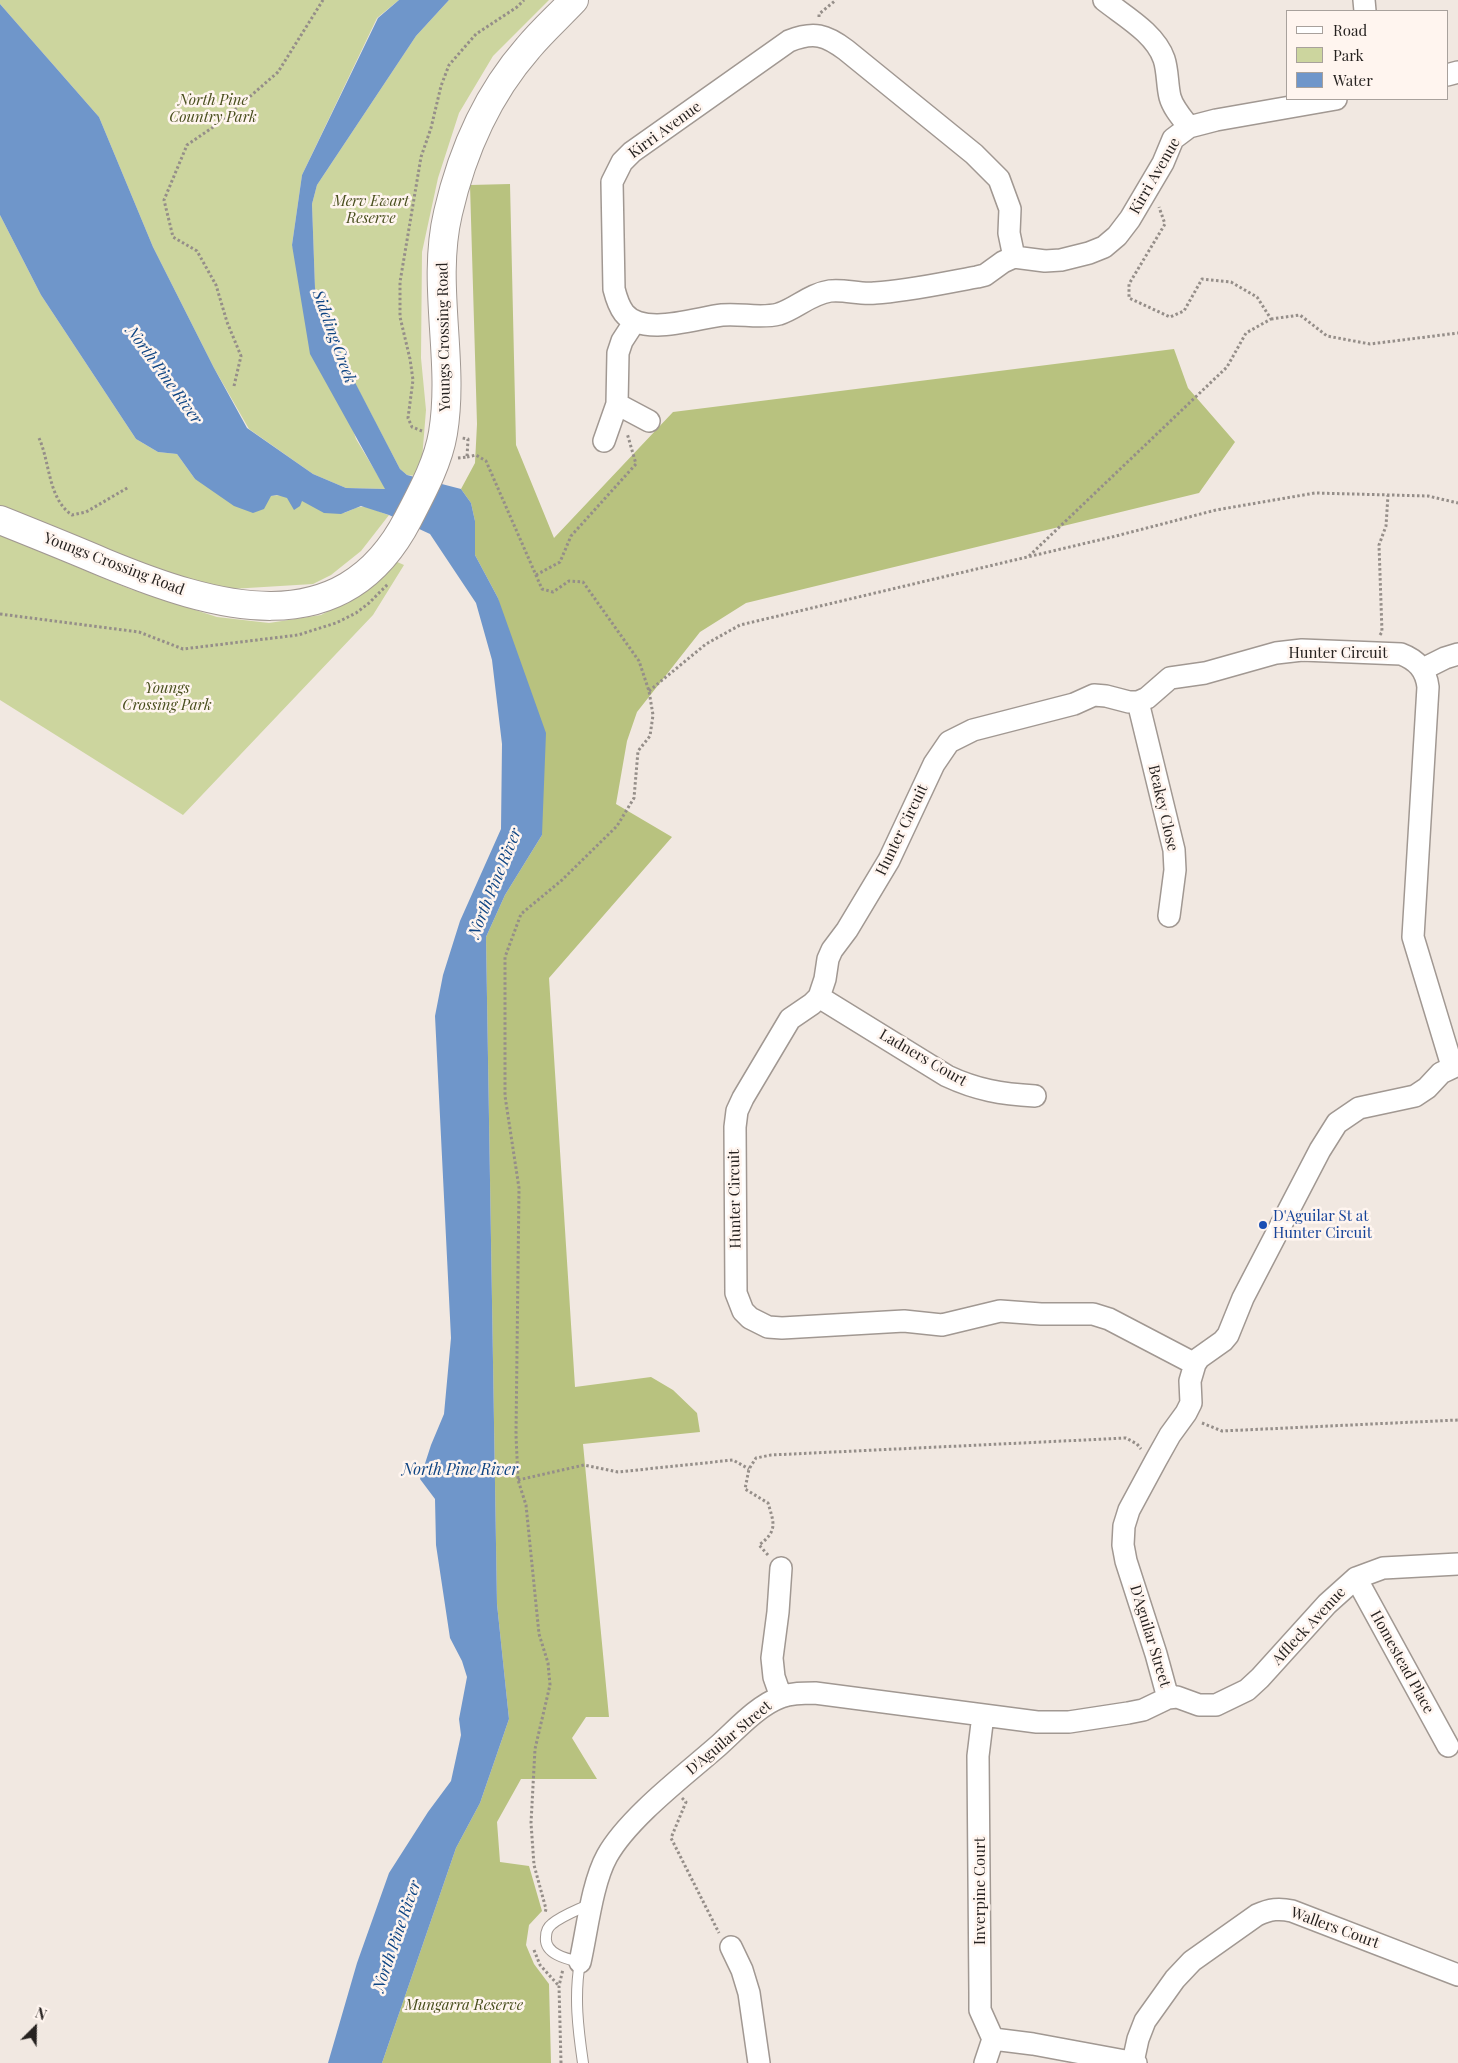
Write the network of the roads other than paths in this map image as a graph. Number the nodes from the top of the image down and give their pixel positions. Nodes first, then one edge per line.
1 (574, 0) edge
2 (1104, 0) edge
3 (1330, 100) edge
4 (1189, 127) junction
5 (1014, 257) junction
6 (635, 321) junction
7 (617, 404) junction
8 (649, 421) dead end
9 (604, 441) dead end
10 (0, 520) edge
11 (1458, 654) edge
12 (1423, 669) junction
13 (1138, 702) junction
14 (1168, 916) dead end
15 (819, 997) junction
16 (1455, 1066) edge
17 (1035, 1096) dead end
18 (1194, 1364) junction
19 (1458, 1564) edge
20 (781, 1568) road end
21 (1356, 1578) junction
22 (780, 1697) junction
23 (1168, 1698) junction
24 (983, 1715) junction
25 (1448, 1746) dead end
26 (593, 1902) junction
27 (731, 1947) road end
28 (572, 1960) junction
29 (1458, 1975) edge
30 (993, 2039) junction
31 (583, 2063) edge
32 (759, 2063) edge
33 (985, 2063) edge
34 (1135, 2063) edge

1 - 10 main road, Youngs Crossing Road
2 - 4 street
3 - 4 street, Kirri Avenue
4 - 5 street, Kirri Avenue
5 - 6 street
5 - 6 street, Kirri Avenue
6 - 7 street
7 - 8 street
7 - 9 street
11 - 12 street
12 - 13 street, Hunter Circuit
12 - 16 street
13 - 14 street, Beakey Close
13 - 15 street, Hunter Circuit
15 - 17 street, Ladners Court
15 - 18 street, Hunter Circuit
16 - 18 street
18 - 23 street, D'Aguilar Street
19 - 21 street, Affleck Avenue
20 - 22 street
21 - 23 street, Affleck Avenue
21 - 25 street, Homestead Place
22 - 24 street, D'Aguilar Street
22 - 26 street, D'Aguilar Street
23 - 24 street, D'Aguilar Street
24 - 30 street, Inverpine Court
26 - 28 street, D'Aguilar Street
26 - 28 lane
27 - 32 street
28 - 31 lane
29 - 34 street, Wallers Court
30 - 33 street
30 - 34 street

